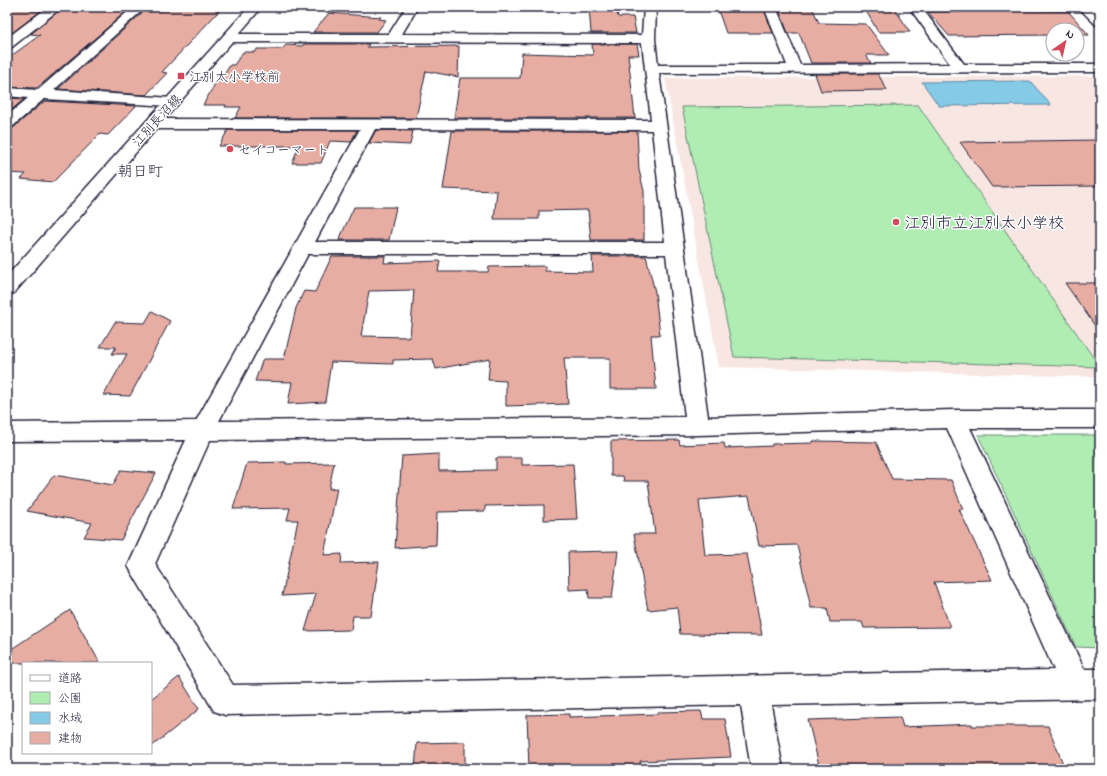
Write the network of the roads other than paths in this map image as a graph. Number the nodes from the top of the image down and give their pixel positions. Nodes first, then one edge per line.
1 (56, 7) edge
2 (140, 7) edge
3 (256, 7) edge
4 (412, 7) edge
5 (650, 7) edge
6 (770, 7) edge
7 (915, 7) edge
8 (1084, 7) edge
9 (1100, 22) edge
10 (229, 38) junction
11 (393, 39) junction
12 (648, 39) junction
13 (7, 44) edge
14 (795, 68) junction
15 (960, 68) junction
16 (1100, 68) edge
17 (652, 69) junction
18 (7, 92) edge
19 (40, 94) junction
20 (172, 102) junction
21 (7, 124) edge
22 (153, 124) junction
23 (370, 124) junction
24 (659, 125) junction
25 (302, 248) junction
26 (675, 248) junction
27 (7, 288) edge
28 (954, 419) junction
29 (1100, 419) edge
30 (698, 426) junction
31 (202, 431) junction
32 (7, 432) edge
33 (1088, 685) edge
34 (753, 690) junction
35 (767, 769) edge

1 - 13 street
2 - 19 street
3 - 10 street, 江別長沼線
4 - 11 street
5 - 12 street
6 - 14 street
7 - 15 street
8 - 9 street
10 - 11 street
10 - 20 street, 江別長沼線
11 - 12 street
12 - 17 street
14 - 15 street
14 - 17 street
15 - 16 street
17 - 24 street
18 - 19 street
19 - 20 street
19 - 21 street
20 - 22 street, 江別長沼線
22 - 23 street
22 - 27 street, 江別長沼線
23 - 24 street
23 - 25 street
24 - 26 street
25 - 26 street
25 - 31 street
26 - 30 street
28 - 29 street
28 - 30 street
28 - 33 street
30 - 31 street
31 - 32 street
31 - 34 street
33 - 34 street
34 - 35 street

